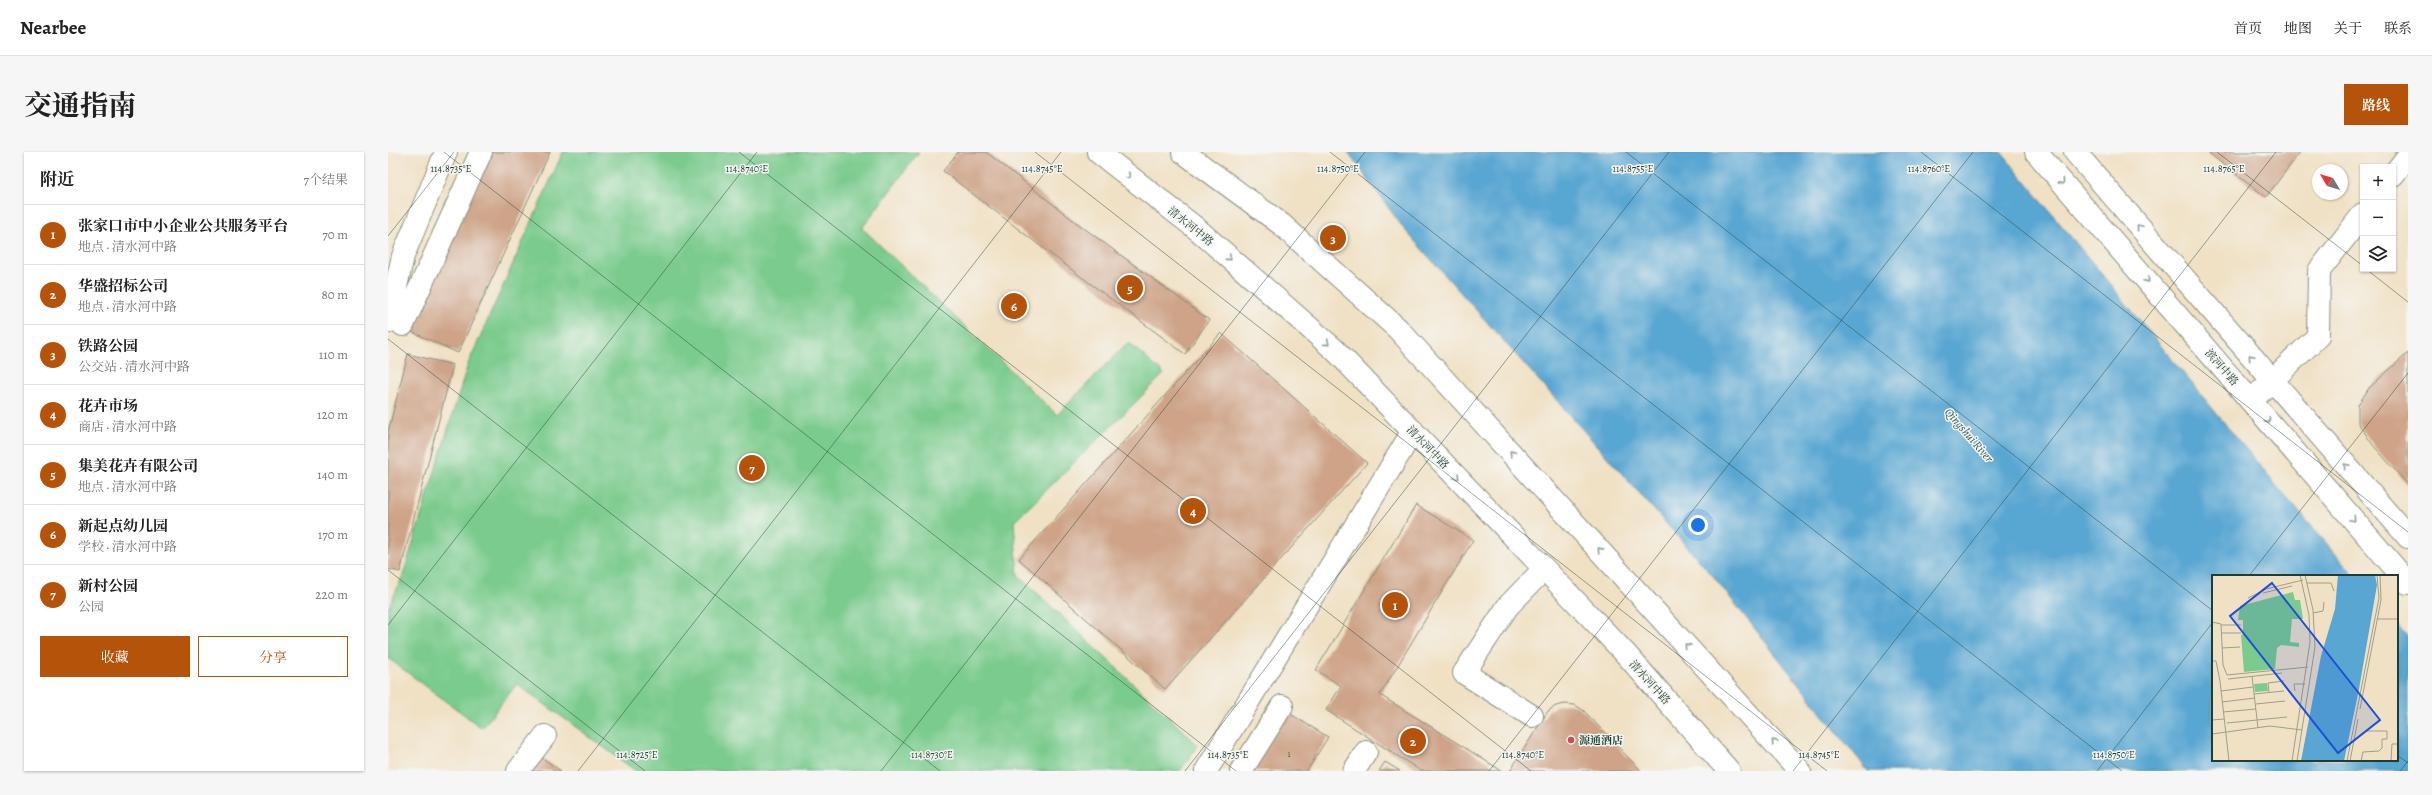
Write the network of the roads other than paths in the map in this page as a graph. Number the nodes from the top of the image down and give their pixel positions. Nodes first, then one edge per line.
1 (1098, 152) edge
2 (1183, 152) edge
3 (2036, 152) edge
4 (2075, 152) edge
5 (445, 154) edge
6 (2408, 156) edge
7 (478, 161) edge
8 (2396, 171) edge
9 (2360, 218) edge
10 (395, 323) edge
11 (2272, 382) junction
12 (2251, 401) junction
13 (1413, 431) junction
14 (2408, 537) edge
15 (1544, 569) junction
16 (2408, 583) edge
17 (1282, 706) dead end
18 (1532, 716) dead end
19 (544, 736) dead end
20 (1366, 752) dead end
21 (518, 771) edge
22 (1206, 771) edge
23 (1241, 771) edge
24 (1354, 771) edge
25 (1729, 771) edge
26 (1800, 771) edge

1 -> 13 main road, 清水河中路
26 -> 2 main road
3 -> 12 main road, 滨河中路
11 -> 4 main road
5 - 7 main road
5 - 10 main road
6 - 8 main road
7 - 10 main road
9 - 11 main road
11 - 12 main road
14 -> 11 main road
12 -> 16 main road, 滨河中路
13 -> 15 main road, 清水河中路
13 - 22 main road
15 - 18 main road
15 - 25 main road, 清水河中路
17 - 23 main road
19 - 21 main road
20 - 24 main road

